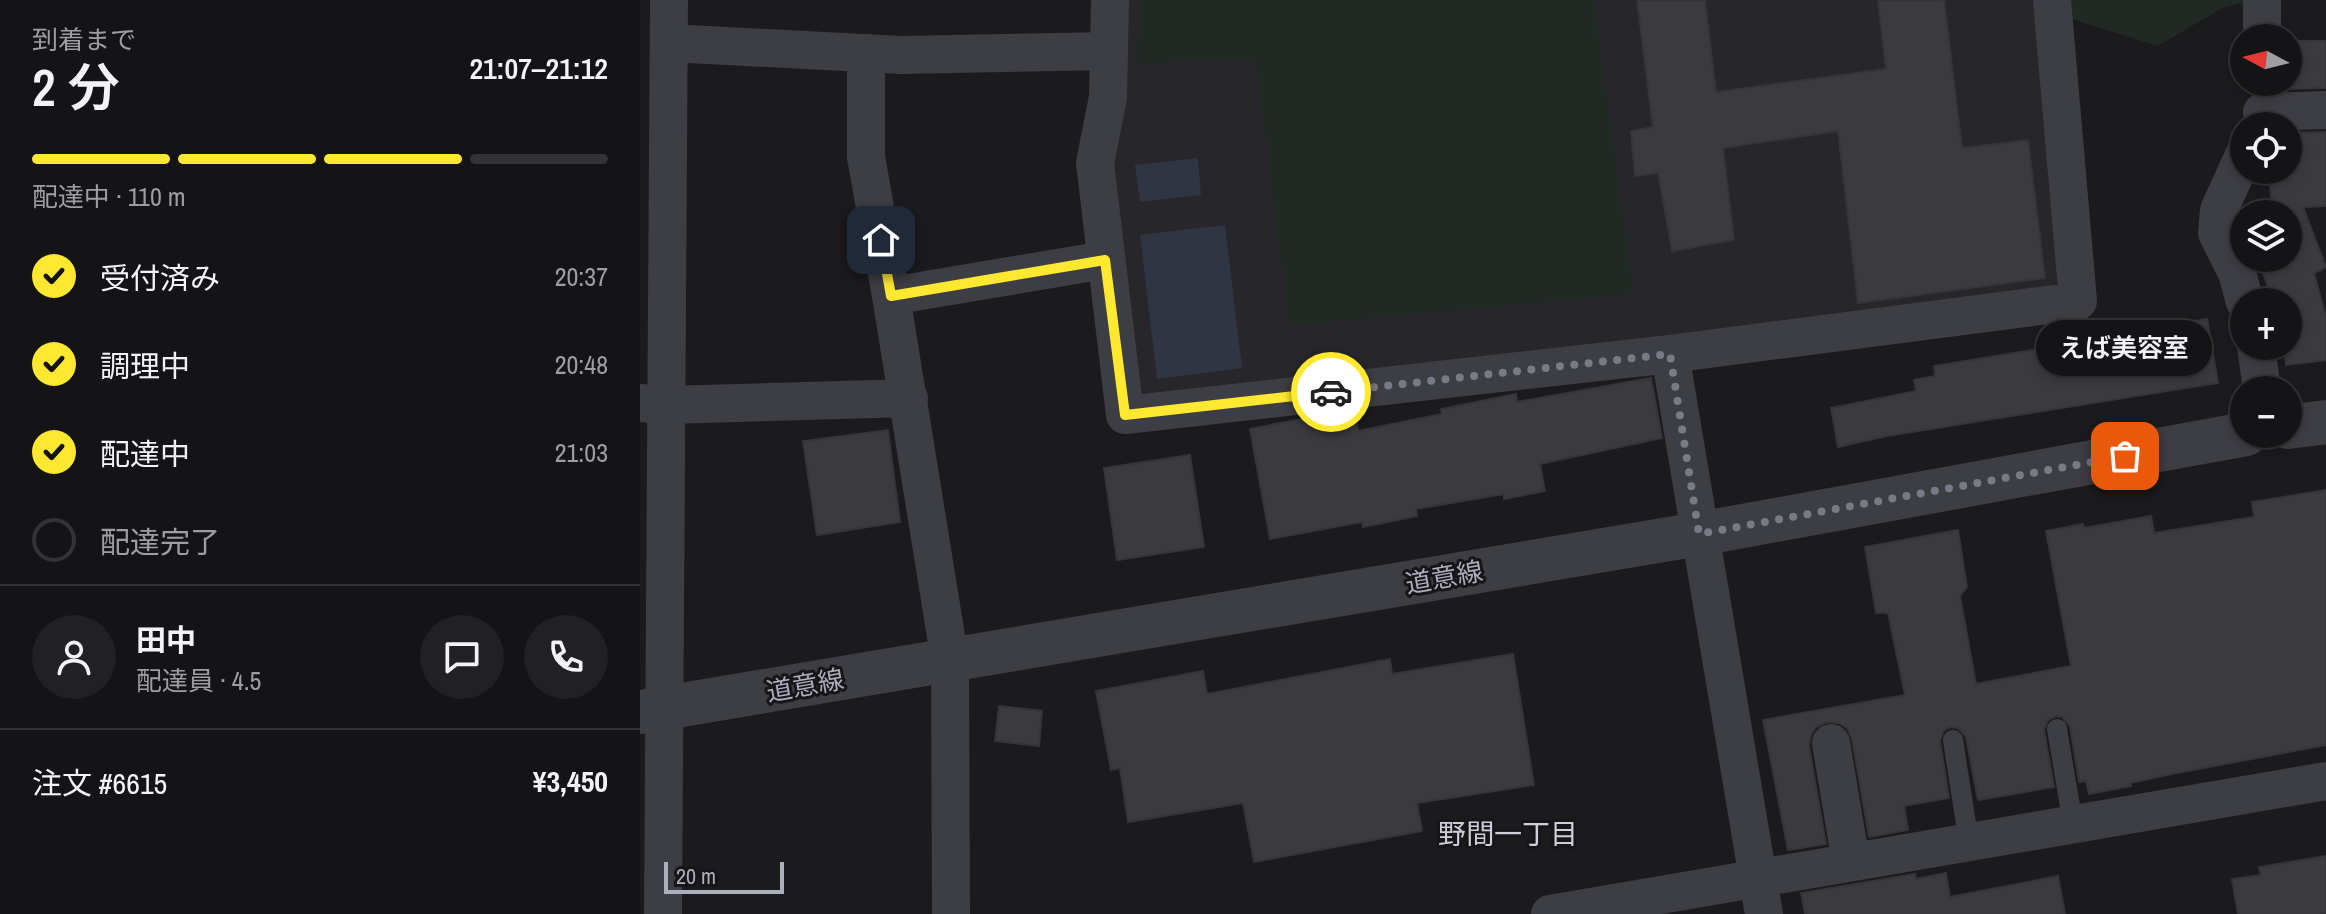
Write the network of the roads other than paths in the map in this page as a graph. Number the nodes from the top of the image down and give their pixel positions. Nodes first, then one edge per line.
1 (669, 0) edge
2 (1110, 0) edge
3 (2052, 0) edge
4 (2262, 0) edge
5 (2262, 24) edge
6 (669, 43) junction
7 (1109, 51) junction
8 (866, 53) junction
9 (2260, 107) edge
10 (2326, 110) edge
11 (2231, 184) edge
12 (1105, 260) junction
13 (2241, 288) edge
14 (891, 296) junction
15 (1670, 354) junction
16 (909, 398) junction
17 (654, 404) edge
18 (2326, 422) edge
19 (2302, 425) edge
20 (2230, 437) edge
21 (1699, 534) junction
22 (950, 661) junction
23 (651, 711) edge
24 (2057, 729) dead end
25 (1953, 740) dead end
26 (1831, 743) dead end
27 (2326, 781) edge
28 (2073, 824) junction
29 (1969, 843) junction
30 (1851, 862) junction
31 (1761, 896) edge
32 (663, 914) edge
33 (951, 914) edge
34 (1550, 914) edge

1 - 6 street
2 - 7 street
3 - 15 street
4 - 5 street
6 - 8 street
6 - 17 street
7 - 8 street
7 - 12 street
8 - 14 street
9 - 10 street
11 - 13 street
12 - 14 street
12 - 15 street
14 - 16 street
15 - 21 street
16 - 17 street
16 - 22 street
17 - 23 street
18 - 19 street
20 - 21 street, 道意線
21 - 22 street, 道意線
21 - 31 street
22 - 23 street, 道意線
22 - 33 street
23 - 32 street
24 - 28 lane
25 - 29 lane
26 - 30 street
27 - 28 street
28 - 29 street
29 - 30 street
30 - 31 street
31 - 34 street

